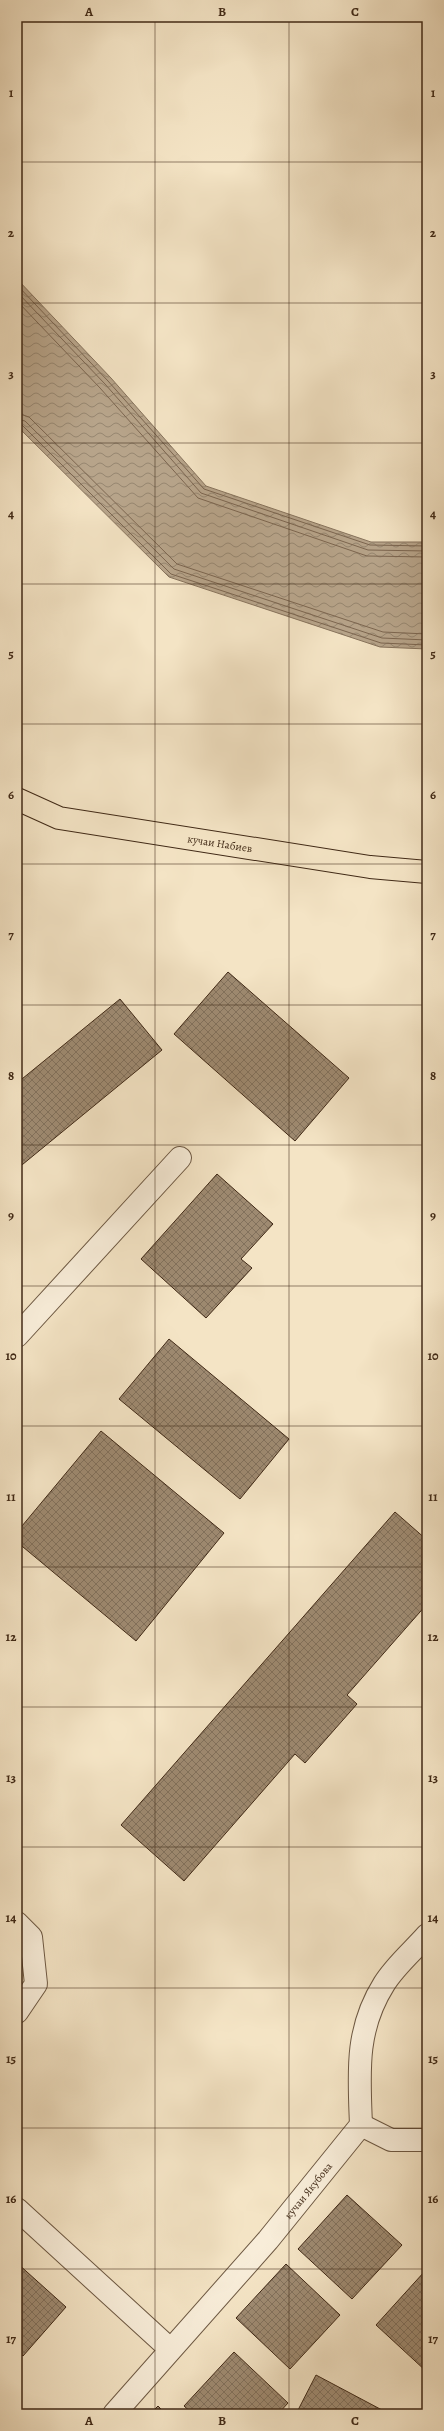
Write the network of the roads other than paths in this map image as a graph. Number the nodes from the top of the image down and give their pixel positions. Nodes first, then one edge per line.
1 (17, 799) edge
2 (427, 872) edge
3 (180, 1158) dead end
4 (17, 1336) edge
5 (17, 1923) edge
6 (427, 1935) edge
7 (17, 2012) edge
8 (361, 2126) junction
9 (427, 2140) edge
10 (17, 2210) edge
11 (170, 2349) junction
12 (114, 2414) edge

1 - 2 main road, кучаи Набиев
3 - 4 street
5 - 7 street
6 - 8 street
8 - 9 street
8 - 11 street, кучаи Якубова
10 - 11 street
11 - 12 street, кучаи Якубова

